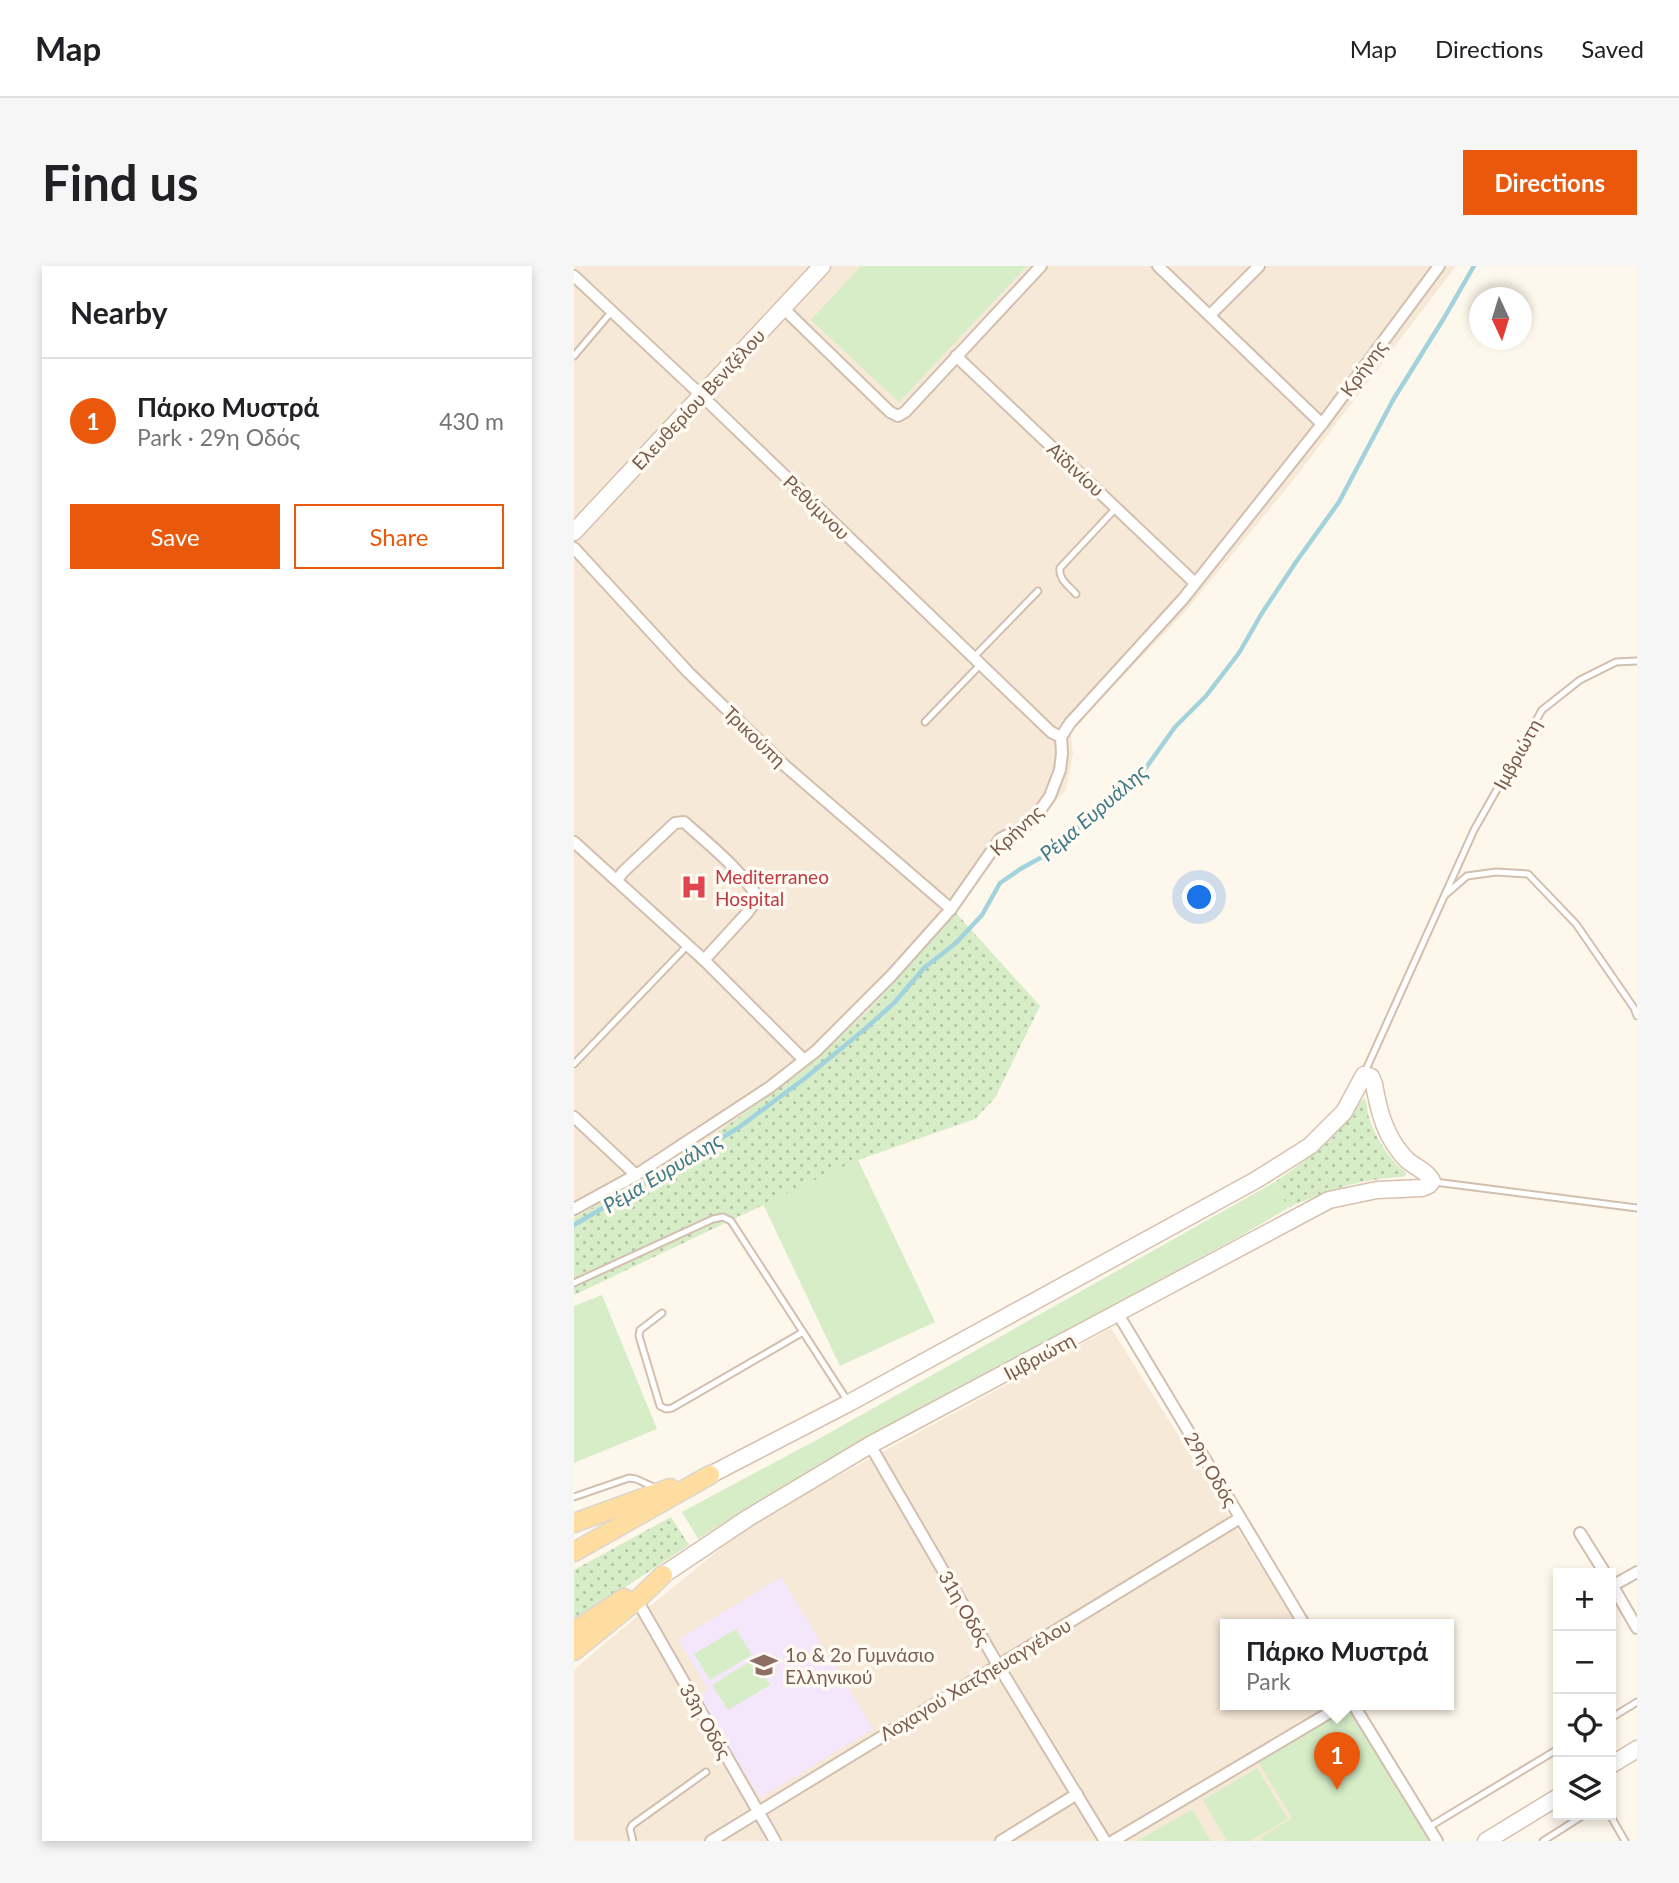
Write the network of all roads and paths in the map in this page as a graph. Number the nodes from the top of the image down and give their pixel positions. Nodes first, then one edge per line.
1 (822, 266) edge
2 (1041, 266) edge
3 (1158, 266) edge
4 (1259, 266) edge
5 (1439, 266) edge
6 (574, 276) edge
7 (783, 308) junction
8 (612, 312) junction
9 (1210, 315) junction
10 (574, 355) edge
11 (956, 356) junction
12 (701, 395) junction
13 (1322, 424) junction
14 (1116, 508) junction
15 (574, 531) edge
16 (574, 548) edge
17 (1195, 583) junction
18 (1038, 591) dead end
19 (1076, 594) dead end
20 (978, 661) junction
21 (1637, 661) edge
22 (925, 722) dead end
23 (1061, 737) junction
24 (574, 842) edge
25 (617, 880) junction
26 (1444, 897) junction
27 (951, 909) junction
28 (687, 946) junction
29 (704, 960) junction
30 (1637, 1016) edge
31 (804, 1060) junction
32 (574, 1064) edge
33 (1364, 1075) junction
34 (574, 1117) edge
35 (636, 1175) junction
36 (1432, 1181) junction
37 (1637, 1208) edge
38 (574, 1209) edge
39 (574, 1283) edge
40 (662, 1313) dead end
41 (1118, 1314) junction
42 (803, 1332) junction
43 (849, 1403) junction
44 (870, 1445) junction
45 (710, 1475) junction
46 (660, 1491) junction
47 (574, 1497) edge
48 (1240, 1518) junction
49 (574, 1523) edge
50 (1580, 1533) dead end
51 (574, 1552) edge
52 (1602, 1568) edge
53 (1637, 1572) edge
54 (663, 1575) junction
55 (1616, 1582) edge
56 (1616, 1592) edge
57 (637, 1600) junction
58 (1301, 1619) edge
59 (1637, 1628) edge
60 (574, 1631) edge
61 (574, 1651) edge
62 (998, 1665) junction
63 (1637, 1702) edge
64 (1334, 1710) edge
65 (1357, 1710) edge
66 (1616, 1715) edge
67 (1637, 1749) edge
68 (1553, 1752) edge
69 (1616, 1762) edge
70 (706, 1772) dead end
71 (1077, 1794) junction
72 (1553, 1800) edge
73 (758, 1812) junction
74 (1576, 1820) edge
75 (1613, 1820) edge
76 (1429, 1827) junction
77 (633, 1841) edge
78 (711, 1841) edge
79 (775, 1841) edge
80 (1001, 1841) edge
81 (1105, 1841) edge
82 (1113, 1841) edge
83 (1437, 1841) edge
84 (1486, 1841) edge
85 (1543, 1841) edge
86 (1625, 1841) edge

1 - 7 street, Ελευθερίου Βενιζέλου
2 - 11 street
3 - 9 street
4 - 9 street
5 - 13 street, Κρήνης
6 - 8 street, Ρεθύμνου
7 - 11 street
7 - 12 street, Ελευθερίου Βενιζέλου
8 - 10 lane
8 - 12 street, Ρεθύμνου
9 - 13 street
11 - 14 street, Αϊδινίου
12 - 15 street, Ελευθερίου Βενιζέλου
12 - 20 street, Ρεθύμνου
13 - 17 street, Κρήνης
14 - 17 street, Αϊδινίου
14 - 19 lane
16 - 27 street, Τρικούπη
17 - 23 street, Κρήνης
18 - 20 lane
20 - 22 lane
20 - 23 street, Ρεθύμνου
21 - 26 lane, Ιμβριώτη
23 - 27 street, Κρήνης
24 - 25 street
25 - 28 street
25 - 29 street
26 - 30 lane
26 - 33 lane, Ιμβριώτη
27 - 31 street, Κρήνης
28 - 29 street
28 - 32 lane
29 - 31 street
31 - 35 street, Κρήνης
33 - 36 street
33 - 43 street
34 - 35 street
35 - 38 street, Κρήνης
36 - 37 lane
36 - 41 street, Ιμβριώτη
39 - 42 lane
40 - 42 lane
41 - 44 street, Ιμβριώτη
41 - 48 street, 29η Οδός
42 - 43 lane
43 - 45 street
44 - 54 street, Ιμβριώτη
44 - 62 street, 31η Οδός
45 - 46 main road
45 - 51 main road
46 - 47 lane
46 - 49 main road
48 - 58 street, 29η Οδός
48 - 62 street, Λοχαγού Χατζηευαγγέλου
50 - 52 street
53 - 55 street
54 - 57 main road
54 - 60 main road
56 - 59 street
57 - 61 main road
57 - 73 street, 33η Οδός
62 - 71 street, 31η Οδός
62 - 73 street, Λοχαγού Χατζηευαγγέλου
63 - 66 lane
64 - 82 street
65 - 76 street
67 - 69 street
68 - 76 lane
70 - 77 lane
71 - 80 street
71 - 81 street, 31η Οδός
72 - 84 street
73 - 78 street, Λοχαγού Χατζηευαγγέλου
73 - 79 street, 33η Οδός
74 - 85 lane
75 - 86 lane
76 - 83 street

